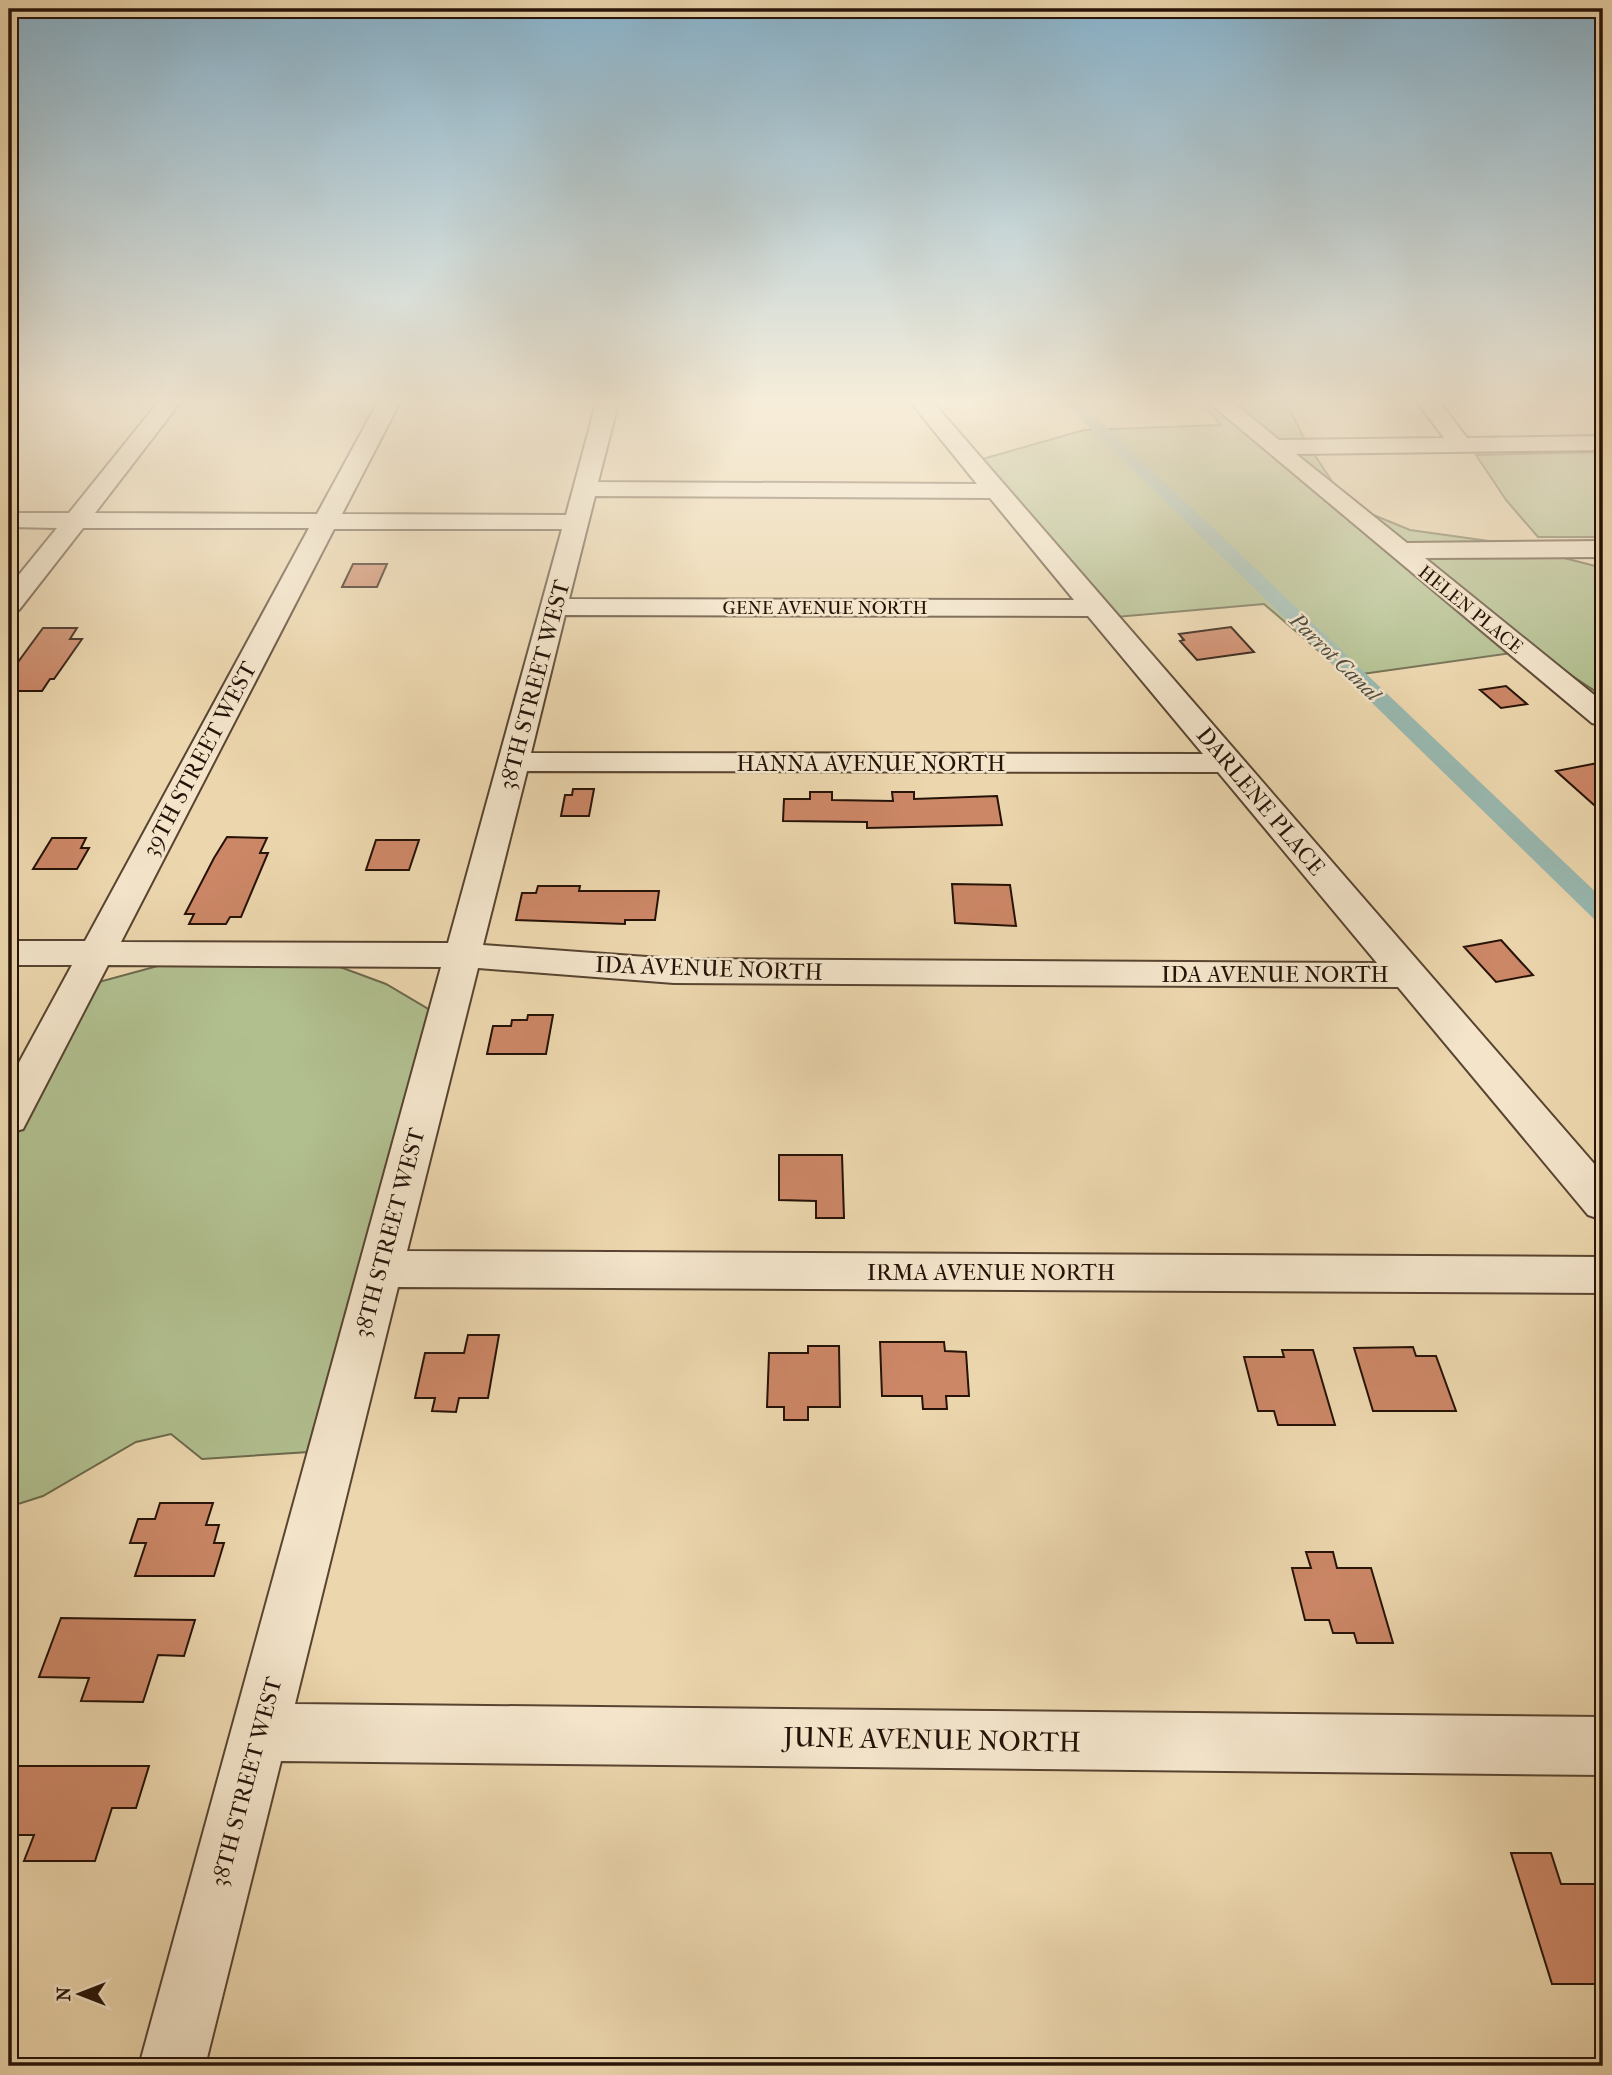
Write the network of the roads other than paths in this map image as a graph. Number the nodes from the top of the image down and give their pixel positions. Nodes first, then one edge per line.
1 (95, 497) edge
2 (338, 497) edge
3 (583, 497) edge
4 (823, 497) edge
5 (1001, 497) edge
6 (1334, 497) edge
7 (581, 505) junction
8 (9, 520) edge
9 (76, 520) junction
10 (325, 521) junction
11 (1603, 549) edge
12 (1400, 551) junction
13 (9, 604) edge
14 (555, 607) junction
15 (1095, 608) junction
16 (1565, 686) junction
17 (1603, 686) edge
18 (1603, 717) edge
19 (514, 762) junction
20 (1229, 763) junction
21 (9, 953) edge
22 (97, 954) junction
23 (463, 955) junction
24 (1409, 975) junction
25 (9, 1118) edge
26 (1603, 1203) edge
27 (380, 1269) junction
28 (1603, 1275) edge
29 (260, 1732) junction
30 (1603, 1746) edge
31 (172, 2066) edge

1 - 9 street
2 - 10 street, 39TH STREET WEST
3 - 7 street, 38TH STREET WEST
4 - 7 street
5 - 15 street, DARLENE PLACE
6 - 12 street, HELEN PLACE
7 - 10 street
7 - 14 street, 38TH STREET WEST
8 - 9 street
9 - 10 street
9 - 13 street
10 - 22 street, 39TH STREET WEST
11 - 12 street
12 - 16 street, HELEN PLACE
14 - 15 street, GENE AVENUE NORTH
14 - 19 street, 38TH STREET WEST
15 - 20 street, DARLENE PLACE
16 - 17 street
16 - 18 street, HELEN PLACE
19 - 20 street, HANNA AVENUE NORTH
19 - 23 street, 38TH STREET WEST
20 - 24 street, DARLENE PLACE
21 - 22 street, IDA AVENUE NORTH
22 - 23 street, IDA AVENUE NORTH
22 - 25 street, 39TH STREET WEST
23 - 24 street, IDA AVENUE NORTH
23 - 27 street, 38TH STREET WEST
24 - 26 street, DARLENE PLACE
27 - 28 street, IRMA AVENUE NORTH
27 - 29 street, 38TH STREET WEST
29 - 30 street, JUNE AVENUE NORTH
29 - 31 street, 38TH STREET WEST

